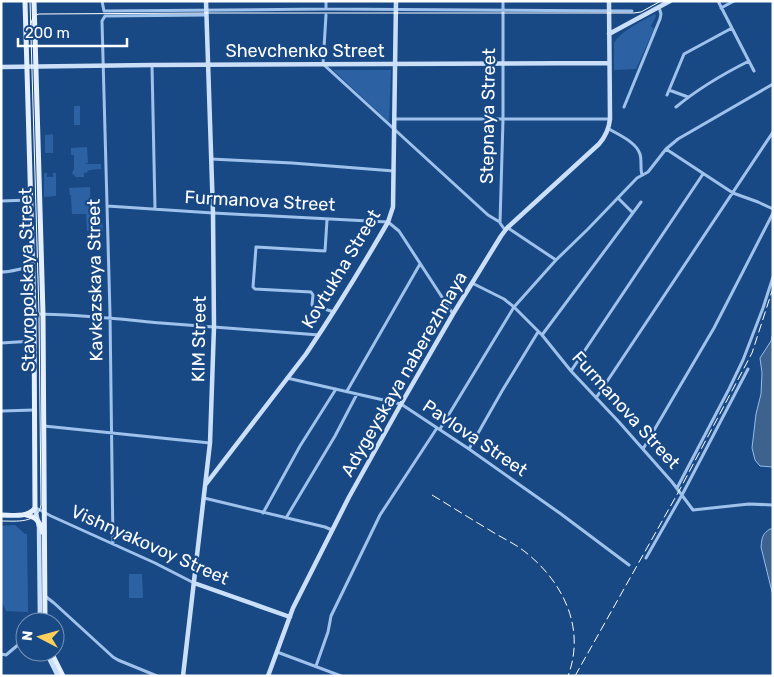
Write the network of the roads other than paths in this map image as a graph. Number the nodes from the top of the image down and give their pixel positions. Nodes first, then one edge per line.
1 (25, 1) edge
2 (34, 1) edge
3 (102, 1) edge
4 (206, 1) edge
5 (326, 1) edge
6 (396, 1) edge
7 (503, 1) edge
8 (609, 1) edge
9 (670, 1) edge
10 (718, 1) edge
11 (734, 1) edge
12 (659, 7) junction
13 (721, 8) junction
14 (326, 9) junction
15 (396, 10) junction
16 (503, 10) junction
17 (609, 11) junction
18 (632, 11) dead end
19 (206, 12) junction
20 (326, 15) dead end
21 (732, 28) junction
22 (609, 34) junction
23 (749, 60) junction
24 (610, 63) junction
25 (323, 64) junction
26 (396, 64) junction
27 (503, 64) junction
28 (152, 65) junction
29 (27, 66) junction
30 (35, 66) junction
31 (103, 66) junction
32 (208, 66) junction
33 (1, 67) edge
34 (754, 71) dead end
35 (772, 85) edge
36 (669, 90) junction
37 (667, 95) dead end
38 (688, 97) junction
39 (624, 107) dead end
40 (676, 107) dead end
41 (394, 119) junction
42 (610, 119) junction
43 (503, 120) junction
44 (609, 129) junction
45 (394, 130) junction
46 (773, 132) edge
47 (666, 149) junction
48 (211, 159) junction
49 (394, 171) junction
50 (703, 174) junction
51 (642, 175) junction
52 (733, 193) junction
53 (618, 198) junction
54 (31, 200) junction
55 (1, 201) edge
56 (641, 202) dead end
57 (107, 206) junction
58 (155, 209) junction
59 (773, 211) edge
60 (213, 213) junction
61 (633, 213) junction
62 (327, 220) junction
63 (498, 221) dead end
64 (388, 222) junction
65 (506, 229) junction
66 (556, 260) junction
67 (420, 264) junction
68 (33, 267) junction
69 (1, 272) edge
70 (773, 277) edge
71 (472, 283) junction
72 (514, 307) junction
73 (334, 312) junction
74 (34, 314) junction
75 (43, 314) junction
76 (453, 314) junction
77 (110, 317) junction
78 (214, 327) junction
79 (538, 332) junction
80 (318, 335) junction
81 (542, 335) junction
82 (34, 341) junction
83 (1, 343) edge
84 (748, 369) dead end
85 (571, 371) junction
86 (286, 378) junction
87 (336, 389) junction
88 (347, 391) junction
89 (357, 394) junction
90 (596, 398) junction
91 (401, 404) junction
92 (34, 410) junction
93 (2, 412) edge
94 (43, 426) junction
95 (439, 428) junction
96 (112, 432) junction
97 (210, 443) junction
98 (469, 449) junction
99 (643, 449) junction
100 (205, 485) junction
101 (677, 488) junction
102 (682, 496) junction
103 (204, 498) junction
104 (773, 505) edge
105 (35, 508) junction
106 (44, 512) junction
107 (263, 512) junction
108 (1, 515) edge
109 (19, 515) junction
110 (286, 518) junction
111 (38, 519) junction
112 (332, 530) junction
113 (113, 544) junction
114 (44, 558) junction
115 (646, 558) dead end
116 (629, 564) dead end
117 (194, 583) junction
118 (44, 596) junction
119 (40, 612) edge
120 (45, 612) edge
121 (290, 617) junction
122 (15, 647) edge
123 (276, 652) junction
124 (1, 654) edge
125 (51, 662) edge
126 (56, 662) edge
127 (316, 666) junction
128 (58, 676) edge
129 (63, 676) edge
130 (157, 676) edge
131 (183, 676) edge
132 (268, 676) edge
133 (342, 676) edge

1 - 29 main road, Stavropolskaya Street
2 - 30 main road, Stavropolskaya Street
3 - 19 street
4 - 19 street, KIM Street
5 - 14 street
6 - 15 street, Kovtukha Street
7 - 16 street, Stepnaya Street
8 - 17 street
9 - 12 street
10 - 13 street
11 - 13 street
12 - 22 street
12 - 39 street
13 - 21 street
14 - 15 street
14 - 19 street
15 - 16 street
15 - 26 street, Kovtukha Street
16 - 17 street
16 - 27 street, Stepnaya Street
17 - 18 street
17 - 22 street
19 - 31 street, Kavkazskaya Street
19 - 32 street, KIM Street
20 - 25 street
21 - 23 street
21 - 36 street
22 - 24 street
23 - 34 street
23 - 38 street
24 - 27 street, Shevchenko Street
24 - 42 street
25 - 26 street, Shevchenko Street
25 - 32 street, Shevchenko Street
25 - 45 street
26 - 27 street, Shevchenko Street
26 - 41 street, Kovtukha Street
27 - 43 street, Stepnaya Street
28 - 31 street, Shevchenko Street
28 - 32 street, Shevchenko Street
28 - 58 street
29 - 30 street, Shevchenko Street
29 - 33 street, Shevchenko Street
29 - 54 main road, Stavropolskaya Street
30 - 31 street, Shevchenko Street
30 - 75 main road, Stavropolskaya Street
31 - 57 street, Kavkazskaya Street
32 - 48 street, KIM Street
35 - 47 street
36 - 37 street
36 - 38 street
38 - 40 street
41 - 43 street
41 - 45 street, Kovtukha Street
42 - 43 street
42 - 44 street
43 - 65 street, Stepnaya Street
44 - 51 street
44 - 65 street, Adygeyskaya naberezhnaya
45 - 49 street, Kovtukha Street
45 - 63 street
46 - 52 street
47 - 50 street
47 - 51 street
48 - 49 street
48 - 60 street, KIM Street
49 - 64 street, Kovtukha Street
50 - 52 street
50 - 85 street
51 - 53 street
52 - 59 street
52 - 90 street
53 - 61 street
53 - 66 street
54 - 55 street
54 - 68 main road, Stavropolskaya Street
56 - 61 street
57 - 58 street, Furmanova Street
57 - 77 street, Kavkazskaya Street
58 - 60 street, Furmanova Street
59 - 99 street
60 - 62 street, Furmanova Street
60 - 78 street, KIM Street
61 - 81 street
62 - 64 street, Furmanova Street
62 - 73 street
64 - 67 street
64 - 73 street, Kovtukha Street
65 - 66 street
65 - 71 street, Adygeyskaya naberezhnaya
66 - 72 street
67 - 76 street
67 - 88 street
68 - 69 street
68 - 74 main road, Stavropolskaya Street
70 - 101 street
71 - 72 street, Furmanova Street
71 - 76 street, Adygeyskaya naberezhnaya
72 - 79 street, Furmanova Street
72 - 95 street
73 - 80 street, Kovtukha Street
74 - 75 street
74 - 82 main road, Stavropolskaya Street
75 - 77 street
75 - 94 main road, Stavropolskaya Street
76 - 91 street, Adygeyskaya naberezhnaya
77 - 78 street
77 - 96 street, Kavkazskaya Street
78 - 80 street
78 - 97 street, KIM Street
79 - 81 street, Furmanova Street
79 - 98 street
80 - 86 street, Kovtukha Street
81 - 85 street, Furmanova Street
82 - 83 street
82 - 92 main road, Stavropolskaya Street
84 - 102 street
85 - 90 street, Furmanova Street
86 - 87 street, Pavlova Street
86 - 100 street, Kovtukha Street
87 - 88 street, Pavlova Street
87 - 107 street
88 - 89 street, Pavlova Street
89 - 91 street, Pavlova Street
89 - 110 street
90 - 99 street, Furmanova Street
91 - 95 street, Pavlova Street
91 - 112 street, Adygeyskaya naberezhnaya
92 - 93 street
92 - 105 main road, Stavropolskaya Street
94 - 96 street
94 - 106 main road, Stavropolskaya Street
95 - 98 street, Pavlova Street
95 - 127 street
96 - 97 street
96 - 113 street, Kavkazskaya Street
97 - 100 street, KIM Street
98 - 116 street, Pavlova Street
99 - 101 street, Furmanova Street
100 - 103 street, KIM Street
101 - 102 street, Furmanova Street
102 - 104 street, Furmanova Street
102 - 115 street
103 - 107 street
103 - 117 street, KIM Street
105 - 106 street, Vishnyakovoy Street
105 - 109 main road
105 - 111 street, Stavropolskaya Street
106 - 113 street, Vishnyakovoy Street
106 - 114 main road, Stavropolskaya Street
107 - 110 street
108 - 109 main road
109 - 111 main road
110 - 112 street
111 - 114 main road, Stavropolskaya Street
111 - 119 street, Stavropolskaya Street
112 - 121 street, Adygeyskaya naberezhnaya
113 - 117 street, Vishnyakovoy Street
114 - 118 main road, Stavropolskaya Street
117 - 121 street, Vishnyakovoy Street
117 - 131 street, KIM Street
118 - 120 main road, Stavropolskaya Street
118 - 130 street
121 - 123 street, Adygeyskaya naberezhnaya
122 - 124 street
123 - 127 street
123 - 132 street, Adygeyskaya naberezhnaya
125 - 128 street
126 - 129 main road
127 - 133 street

